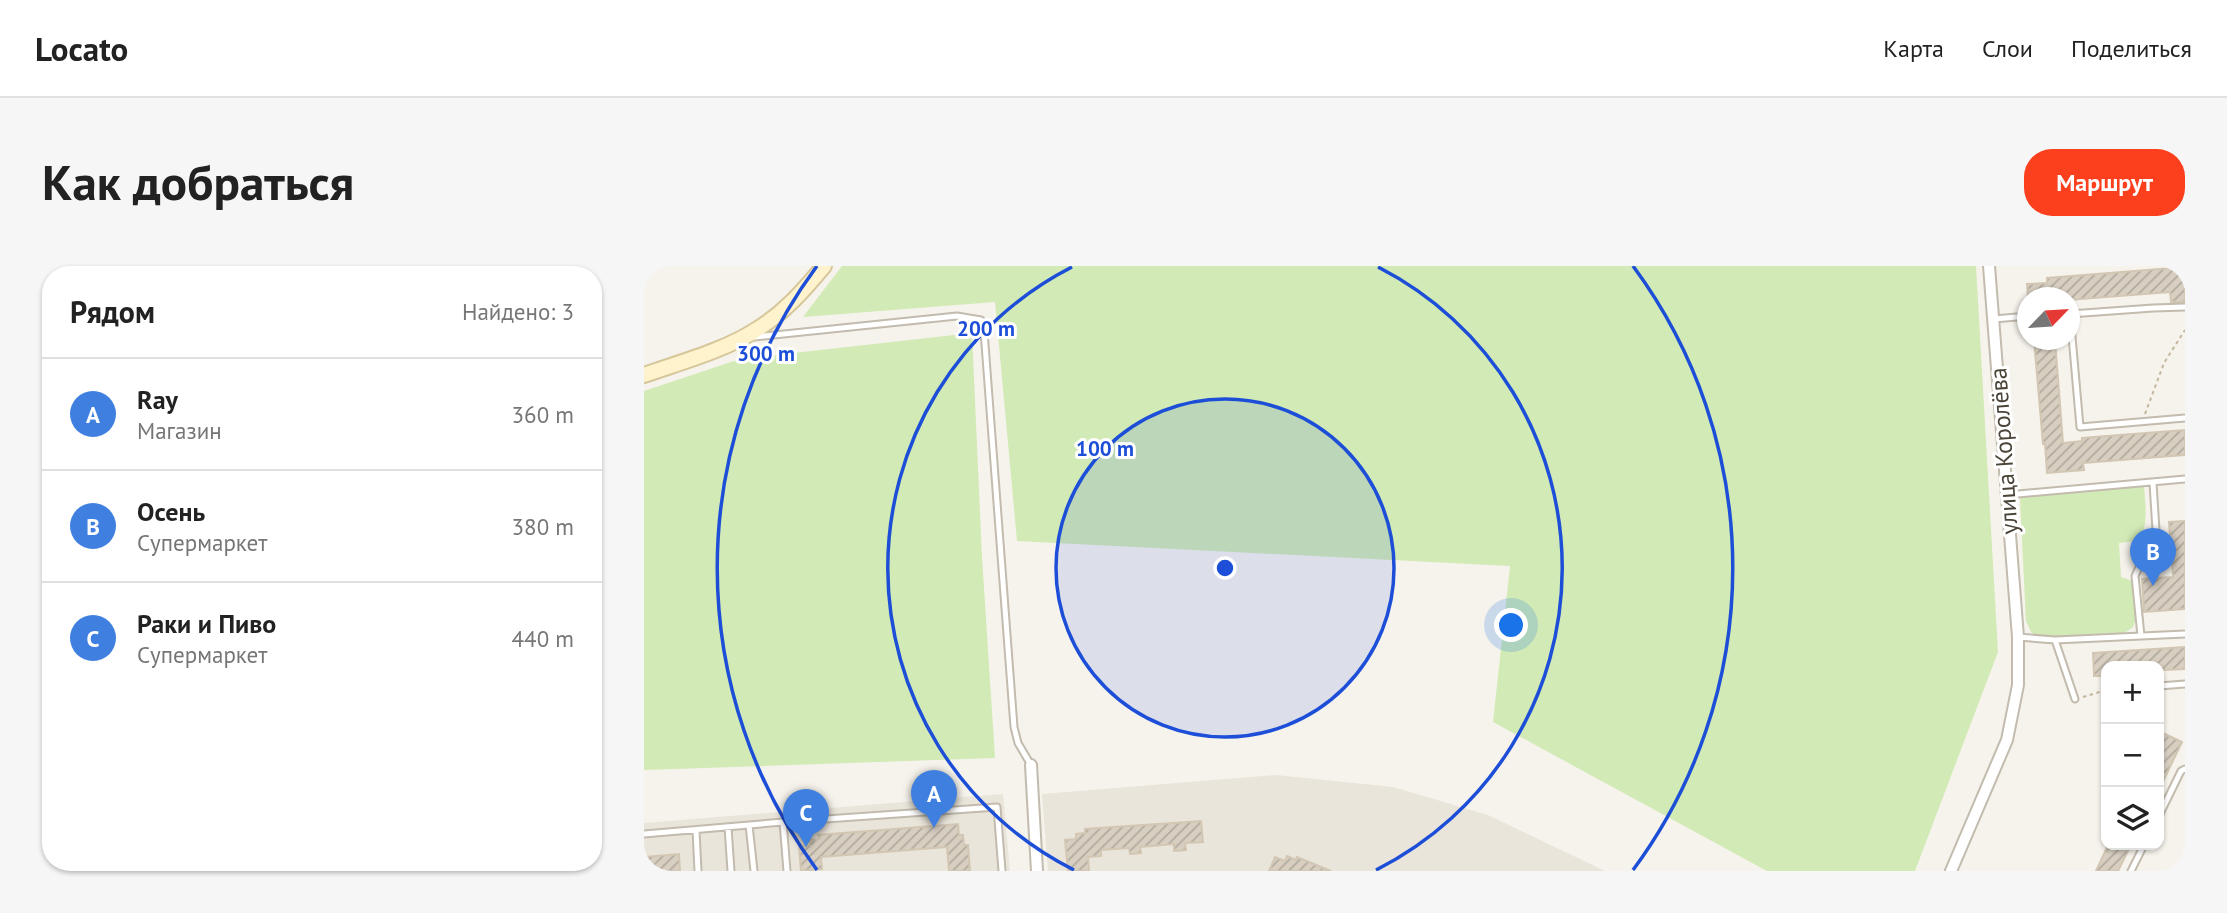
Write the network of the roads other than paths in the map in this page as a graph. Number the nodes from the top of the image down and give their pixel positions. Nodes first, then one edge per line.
1 (824, 266) edge
2 (1989, 266) edge
3 (2185, 307) edge
4 (2080, 313) edge
5 (2017, 317) edge
6 (1994, 319) junction
7 (741, 338) junction
8 (2073, 350) edge
9 (644, 375) edge
10 (2185, 418) edge
11 (2185, 480) edge
12 (2153, 483) junction
13 (2007, 495) junction
14 (2185, 634) edge
15 (2141, 636) junction
16 (2018, 637) junction
17 (2055, 640) junction
18 (2185, 684) edge
19 (2164, 686) edge
20 (2076, 699) road end
21 (1031, 765) joint
22 (2185, 769) edge
23 (2164, 806) edge
24 (783, 822) junction
25 (749, 825) junction
26 (728, 827) junction
27 (695, 830) junction
28 (644, 834) edge
29 (2142, 850) edge
30 (698, 871) edge
31 (731, 871) edge
32 (754, 871) edge
33 (787, 871) edge
34 (1002, 871) edge
35 (1038, 871) edge
36 (1951, 871) edge
37 (2131, 871) edge

1 - 7 main road
2 - 6 street, улица Королёва
3 - 4 lane
5 - 6 lane
6 - 13 street, улица Королёва
7 - 9 main road
7 - 21 lane
8 - 10 lane
11 - 12 lane
12 - 13 lane
12 - 15 lane
13 - 16 street, улица Королёва
14 - 15 lane
15 - 17 lane
16 - 17 lane
16 - 36 street, улица Королёва
17 - 20 lane
18 - 19 lane
21 - 35 street
22 - 23 lane
24 - 25 lane
24 - 33 lane
24 - 34 lane
25 - 26 lane
25 - 32 lane
26 - 27 lane
26 - 31 lane
27 - 28 lane
27 - 30 lane
29 - 37 lane

